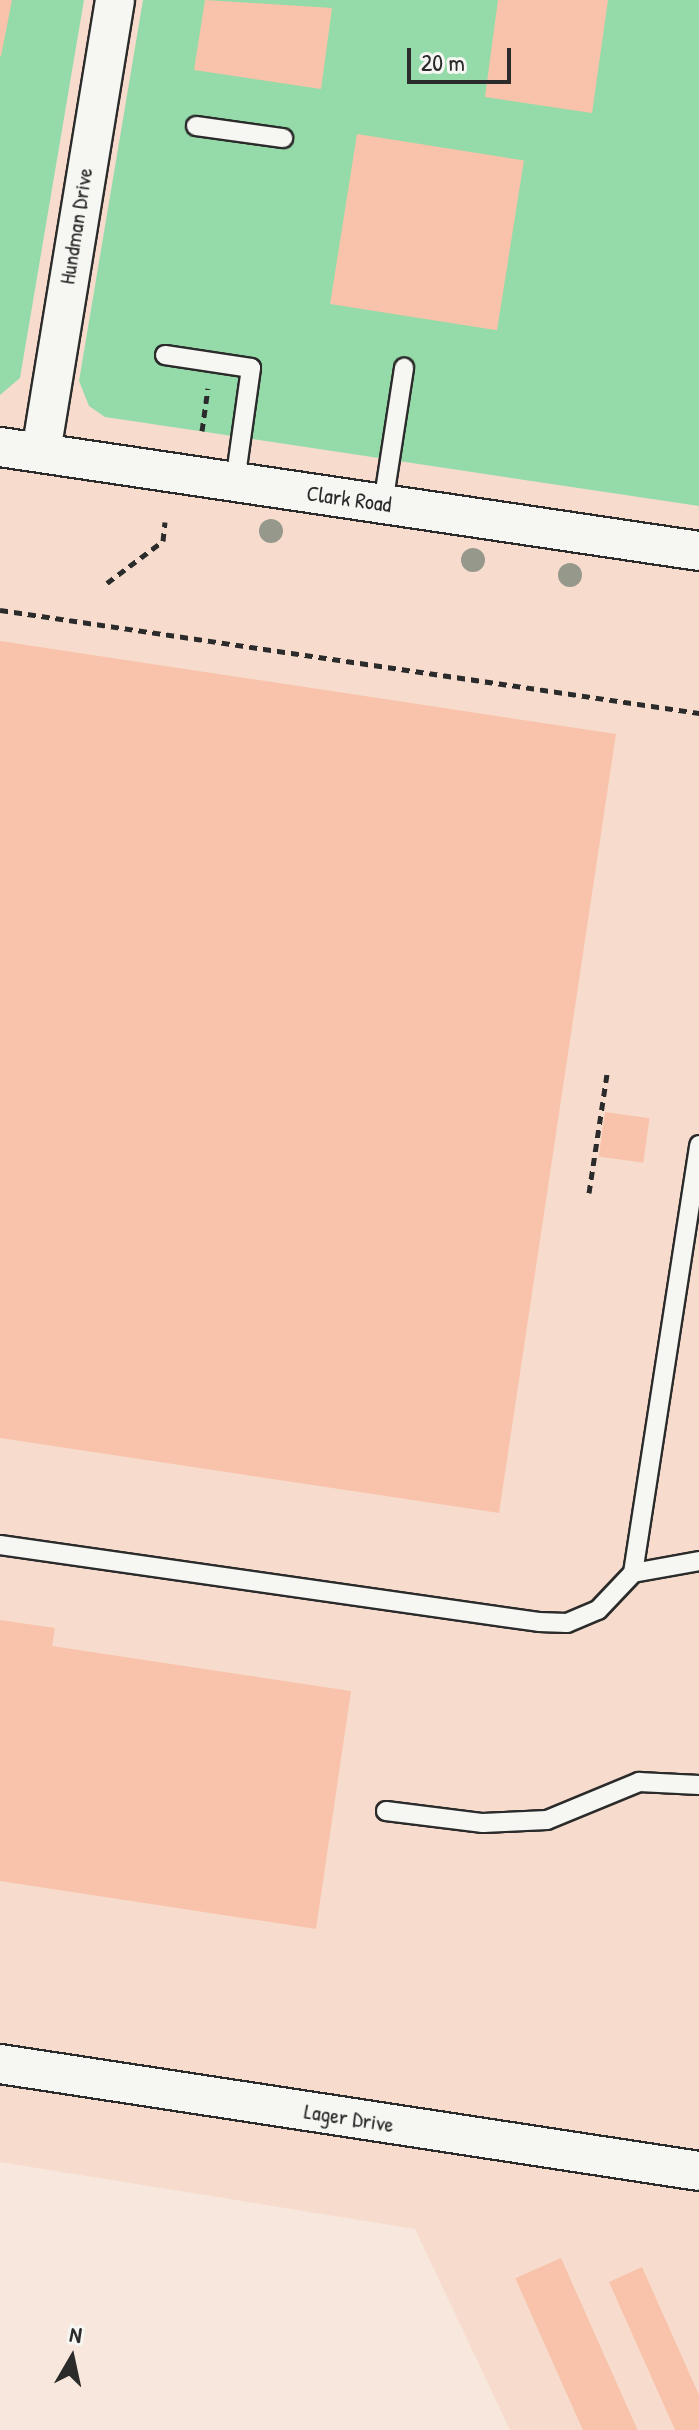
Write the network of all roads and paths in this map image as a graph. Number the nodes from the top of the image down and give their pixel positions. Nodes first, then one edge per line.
1 (115, 0) edge
2 (196, 126) dead end
3 (283, 138) dead end
4 (165, 355) dead end
5 (211, 362) junction
6 (404, 368) dead end
7 (202, 431) dead end
8 (0, 447) edge
9 (41, 452) junction
10 (235, 482) junction
11 (383, 504) junction
12 (165, 522) dead end
13 (699, 551) edge
14 (107, 583) dead end
15 (0, 610) edge
16 (699, 713) edge
17 (607, 1074) dead end
18 (699, 1145) edge
19 (589, 1193) dead end
20 (0, 1545) edge
21 (699, 1561) edge
22 (633, 1573) junction
23 (699, 1785) edge
24 (386, 1811) dead end
25 (0, 2064) edge
26 (699, 2171) edge

1 - 9 street, Hundman Drive
2 - 3 lane
4 - 5 lane
5 - 7 path
5 - 10 lane
6 - 11 lane
8 - 9 street, Clark Road
9 - 10 street, Clark Road
10 - 11 street, Clark Road
11 - 13 street, Clark Road
12 - 14 path
15 - 16 path
17 - 19 path
18 - 22 lane
20 - 22 lane
21 - 22 lane
23 - 24 lane
25 - 26 street, Lager Drive

